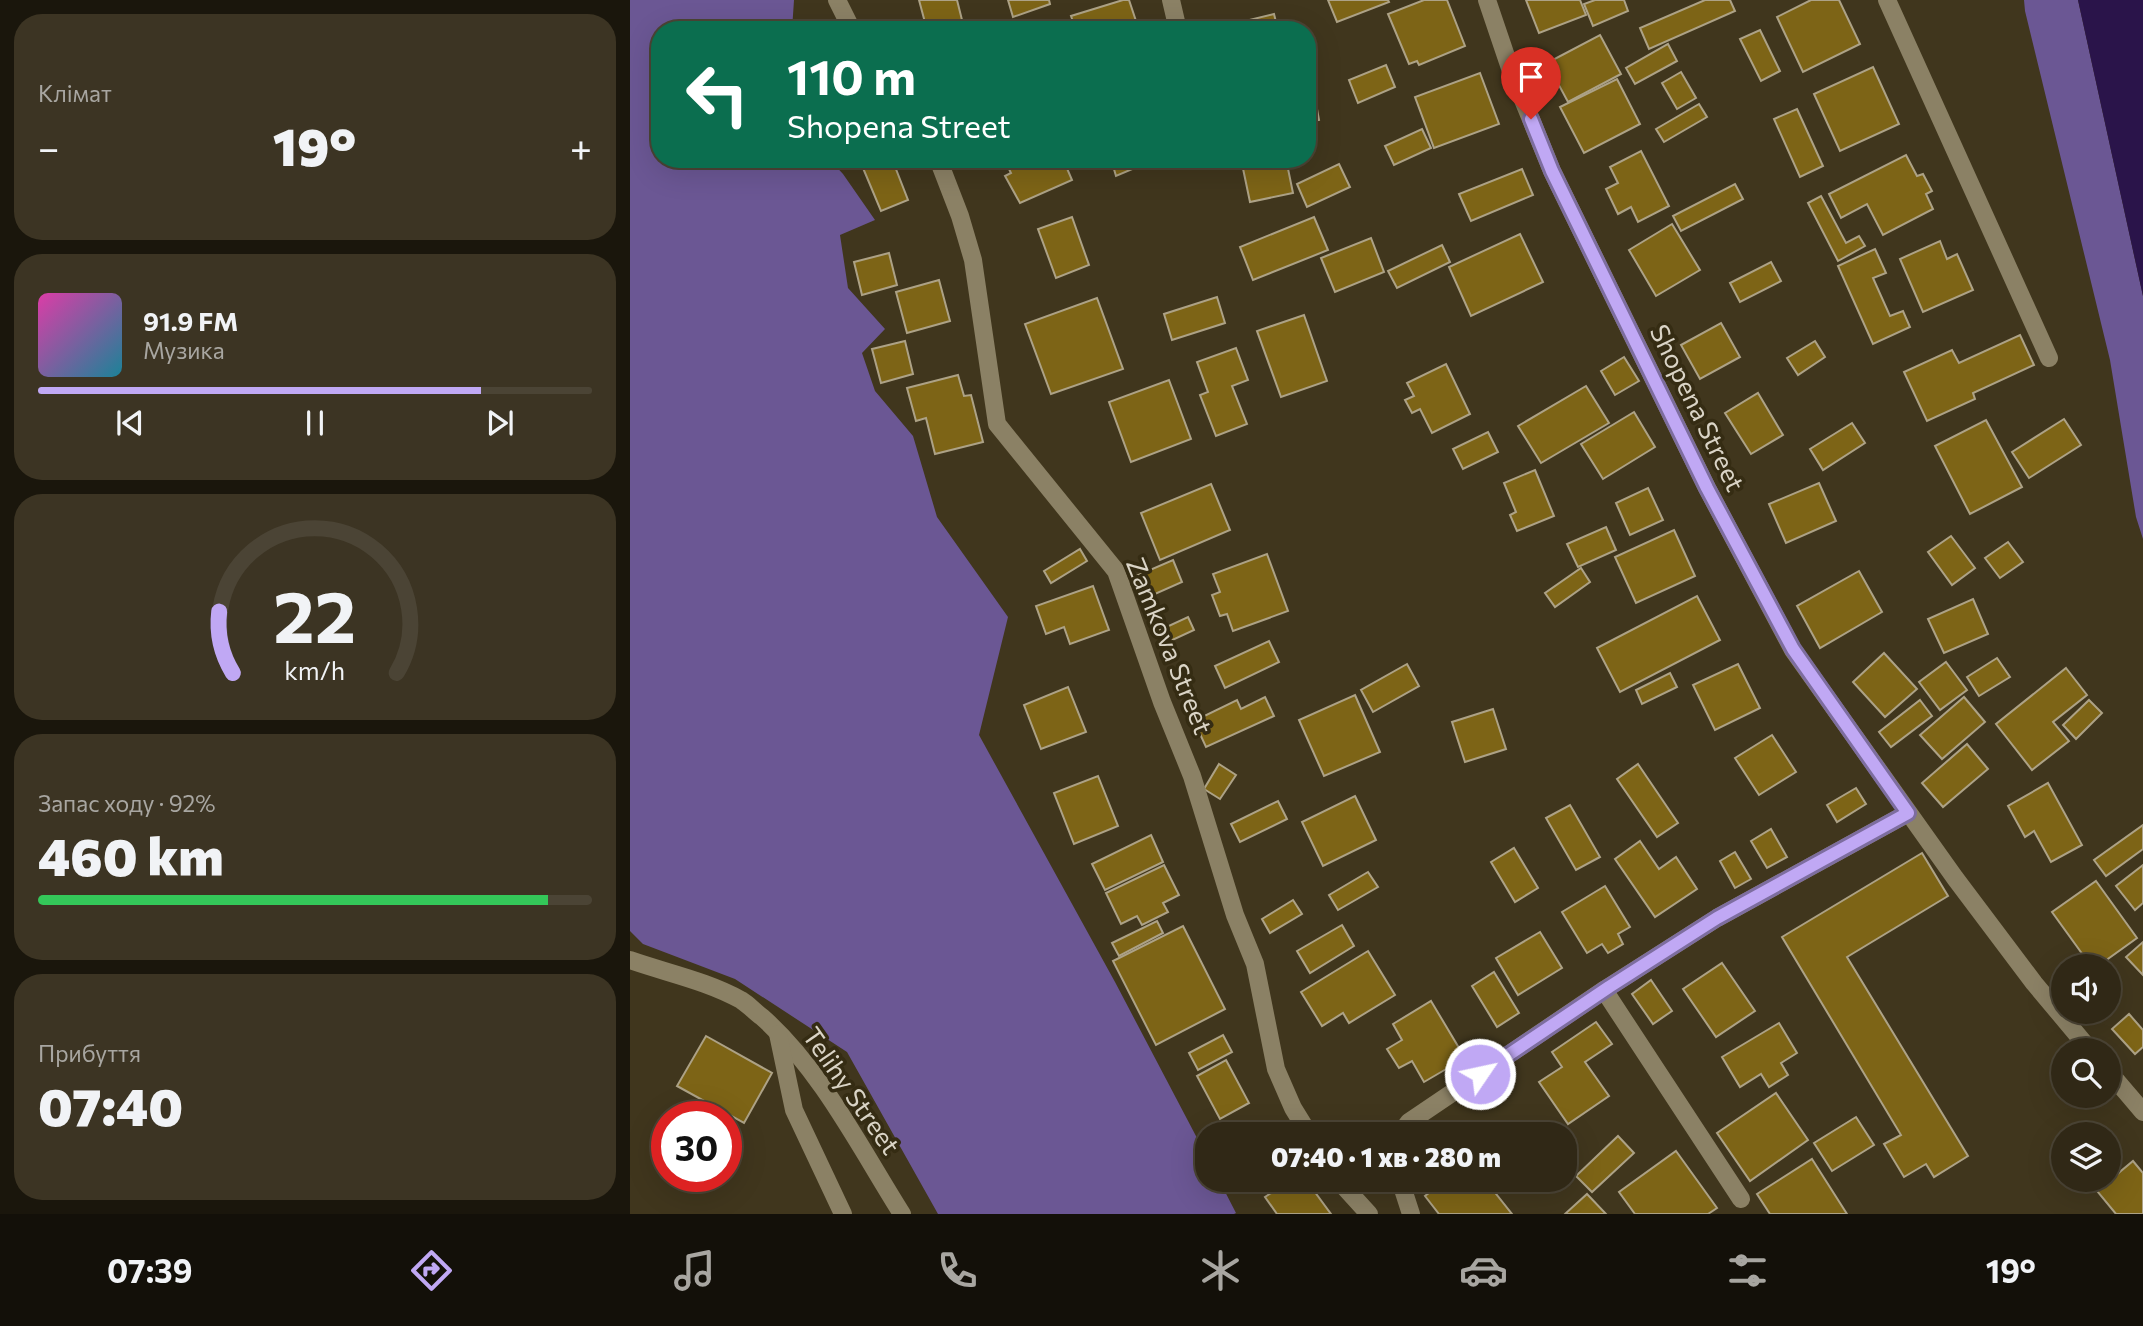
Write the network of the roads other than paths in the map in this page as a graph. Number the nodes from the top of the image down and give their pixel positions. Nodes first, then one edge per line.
1 (837, 0) edge
2 (1171, 0) edge
3 (1487, 0) edge
4 (1886, 0) edge
5 (848, 21) edge
6 (1176, 21) edge
7 (941, 168) edge
8 (2049, 358) dead end
9 (1908, 813) junction
10 (630, 960) edge
11 (1604, 990) junction
12 (777, 1032) junction
13 (2080, 1038) edge
14 (2121, 1086) edge
15 (2143, 1112) edge
16 (1302, 1122) edge
17 (1409, 1122) edge
18 (1349, 1192) edge
19 (1404, 1192) edge
20 (1741, 1199) dead end
21 (842, 1214) edge
22 (902, 1214) edge
23 (1369, 1214) edge
24 (1411, 1214) edge

1 - 5 street
2 - 6 street
3 - 9 street, Shopena Street
4 - 8 street
7 - 16 street, Zamkova Street
9 - 11 street
9 - 13 street, Shopena Street
10 - 12 street, Telihy Street
11 - 17 street
11 - 20 street
12 - 21 street
12 - 22 street, Telihy Street
14 - 15 street
18 - 23 street
19 - 24 street

